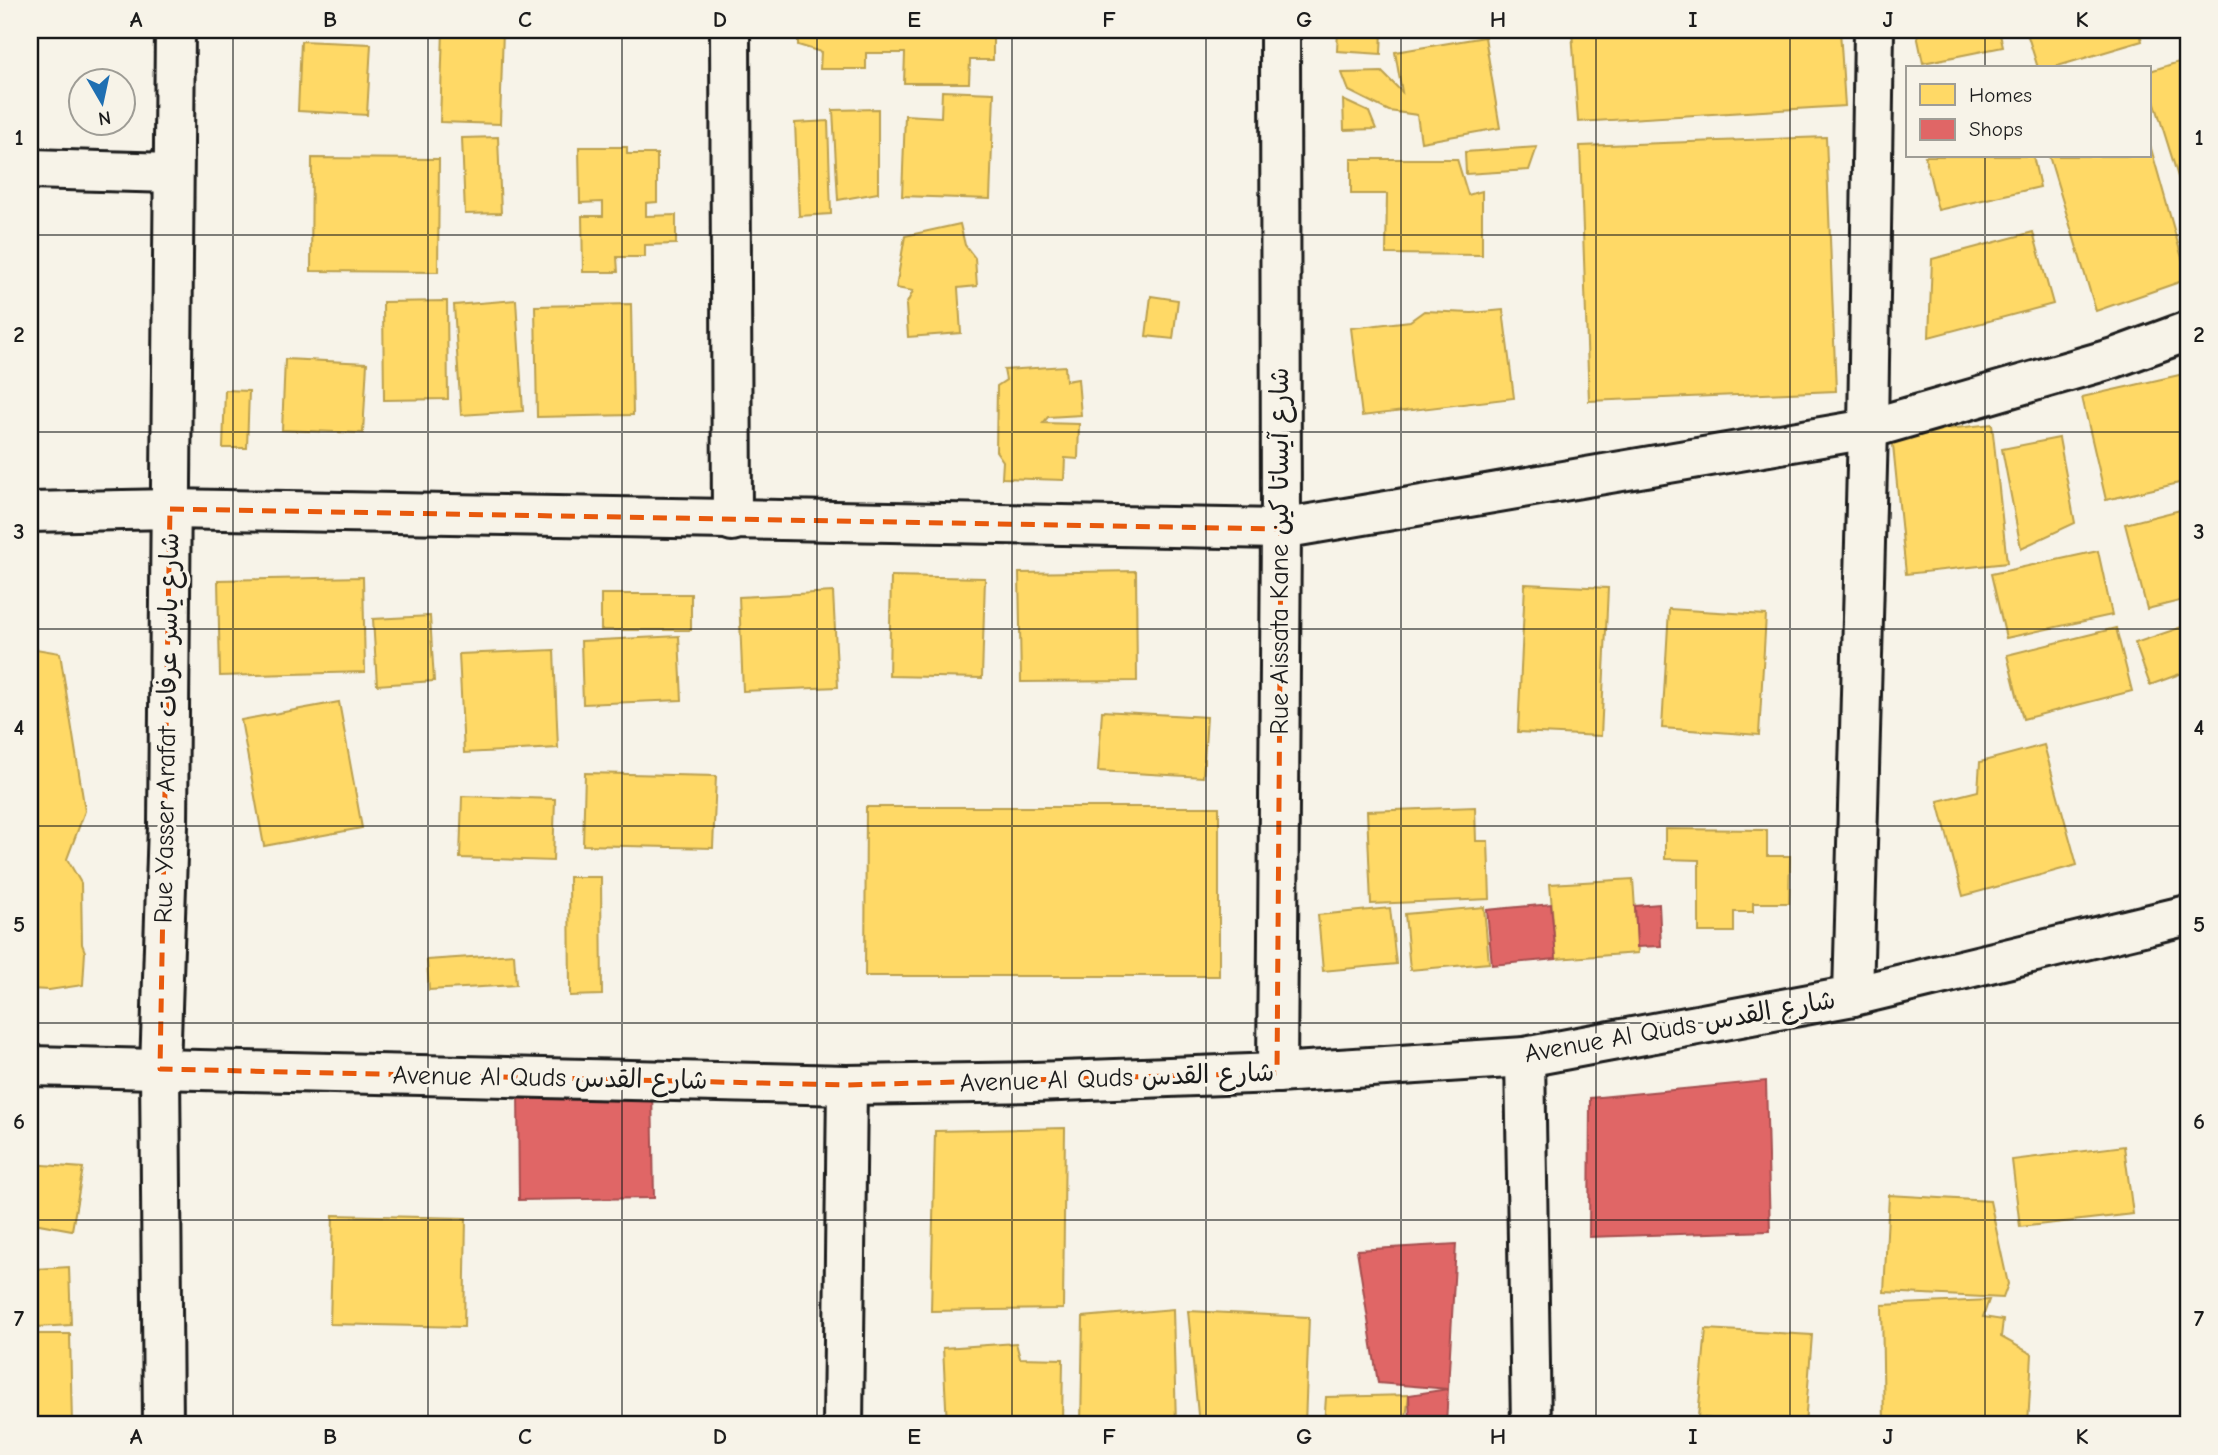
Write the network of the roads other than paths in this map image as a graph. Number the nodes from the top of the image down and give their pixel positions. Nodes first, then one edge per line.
1 (175, 30) edge
2 (730, 30) edge
3 (1280, 30) edge
4 (1874, 30) edge
5 (30, 169) edge
6 (172, 173) junction
7 (2188, 331) edge
8 (1868, 429) junction
9 (170, 509) junction
10 (30, 512) edge
11 (732, 521) junction
12 (1281, 529) junction
13 (2188, 915) edge
14 (1853, 996) junction
15 (1525, 1057) junction
16 (30, 1066) edge
17 (160, 1069) junction
18 (1276, 1073) junction
19 (847, 1085) junction
20 (163, 1425) edge
21 (843, 1425) edge
22 (1531, 1425) edge

1 - 6 street, Rue Yasser Arafat شارع ياسر عرفات
2 - 11 street
3 - 12 street, Rue Aissata Kane شارع آيساتا كين
4 - 8 street
5 - 6 street
6 - 9 street, Rue Yasser Arafat شارع ياسر عرفات
7 - 8 street
8 - 12 street
8 - 14 street
9 - 10 street
9 - 11 street
9 - 17 street, Rue Yasser Arafat شارع ياسر عرفات
11 - 12 street
12 - 18 street, Rue Aissata Kane شارع آيساتا كين
13 - 14 street, Avenue Al Quds شارع القدس
14 - 15 street, Avenue Al Quds شارع القدس
15 - 18 street, Avenue Al Quds شارع القدس
15 - 22 street
16 - 17 street, Avenue Al Quds شارع القدس
17 - 19 street, Avenue Al Quds شارع القدس
17 - 20 street, Rue Yasser Arafat شارع ياسر عرفات
18 - 19 street, Avenue Al Quds شارع القدس
19 - 21 street

